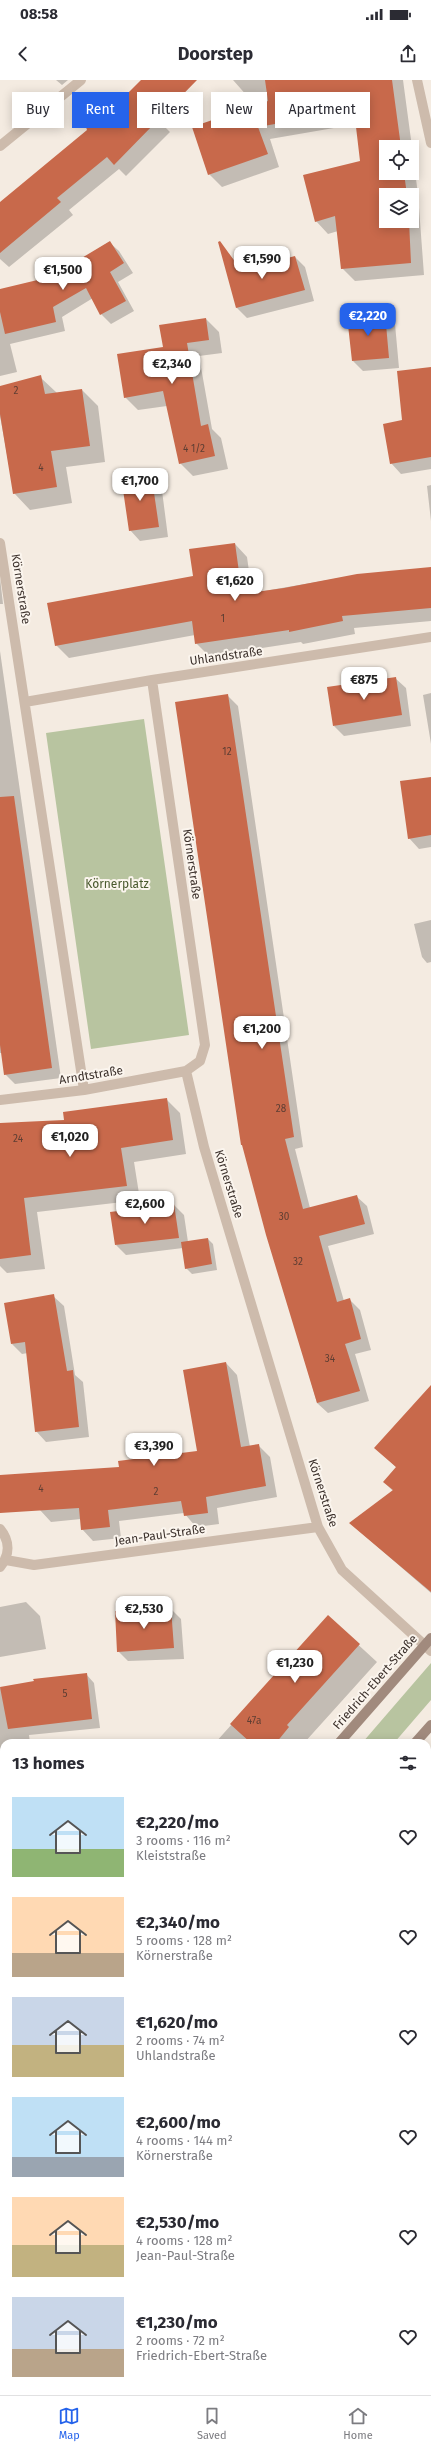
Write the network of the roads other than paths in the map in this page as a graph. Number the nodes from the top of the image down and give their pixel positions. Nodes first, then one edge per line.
1 (81, 80) edge
2 (417, 80) edge
3 (431, 143) edge
4 (0, 146) edge
5 (0, 543) edge
6 (431, 637) edge
7 (152, 680) junction
8 (25, 702) junction
9 (186, 1071) junction
10 (84, 1090) junction
11 (0, 1100) edge
12 (318, 1527) junction
13 (0, 1529) edge
14 (3, 1564) edge
15 (429, 1645) edge
16 (431, 1724) edge
17 (343, 1739) edge
18 (418, 1739) edge

1 - 4 street
2 - 3 street
5 - 8 street, Körnerstraße
6 - 7 street, Uhlandstraße
7 - 8 street, Uhlandstraße
7 - 9 street, Körnerstraße
8 - 10 street, Körnerstraße
9 - 10 street, Arndtstraße
9 - 12 street, Körnerstraße
10 - 11 street, Arndtstraße
12 - 14 street, Jean-Paul-Straße
12 - 15 street, Körnerstraße
13 - 14 street, Jean-Paul-Straße
15 - 17 street, Friedrich-Ebert-Straße
16 - 18 street

